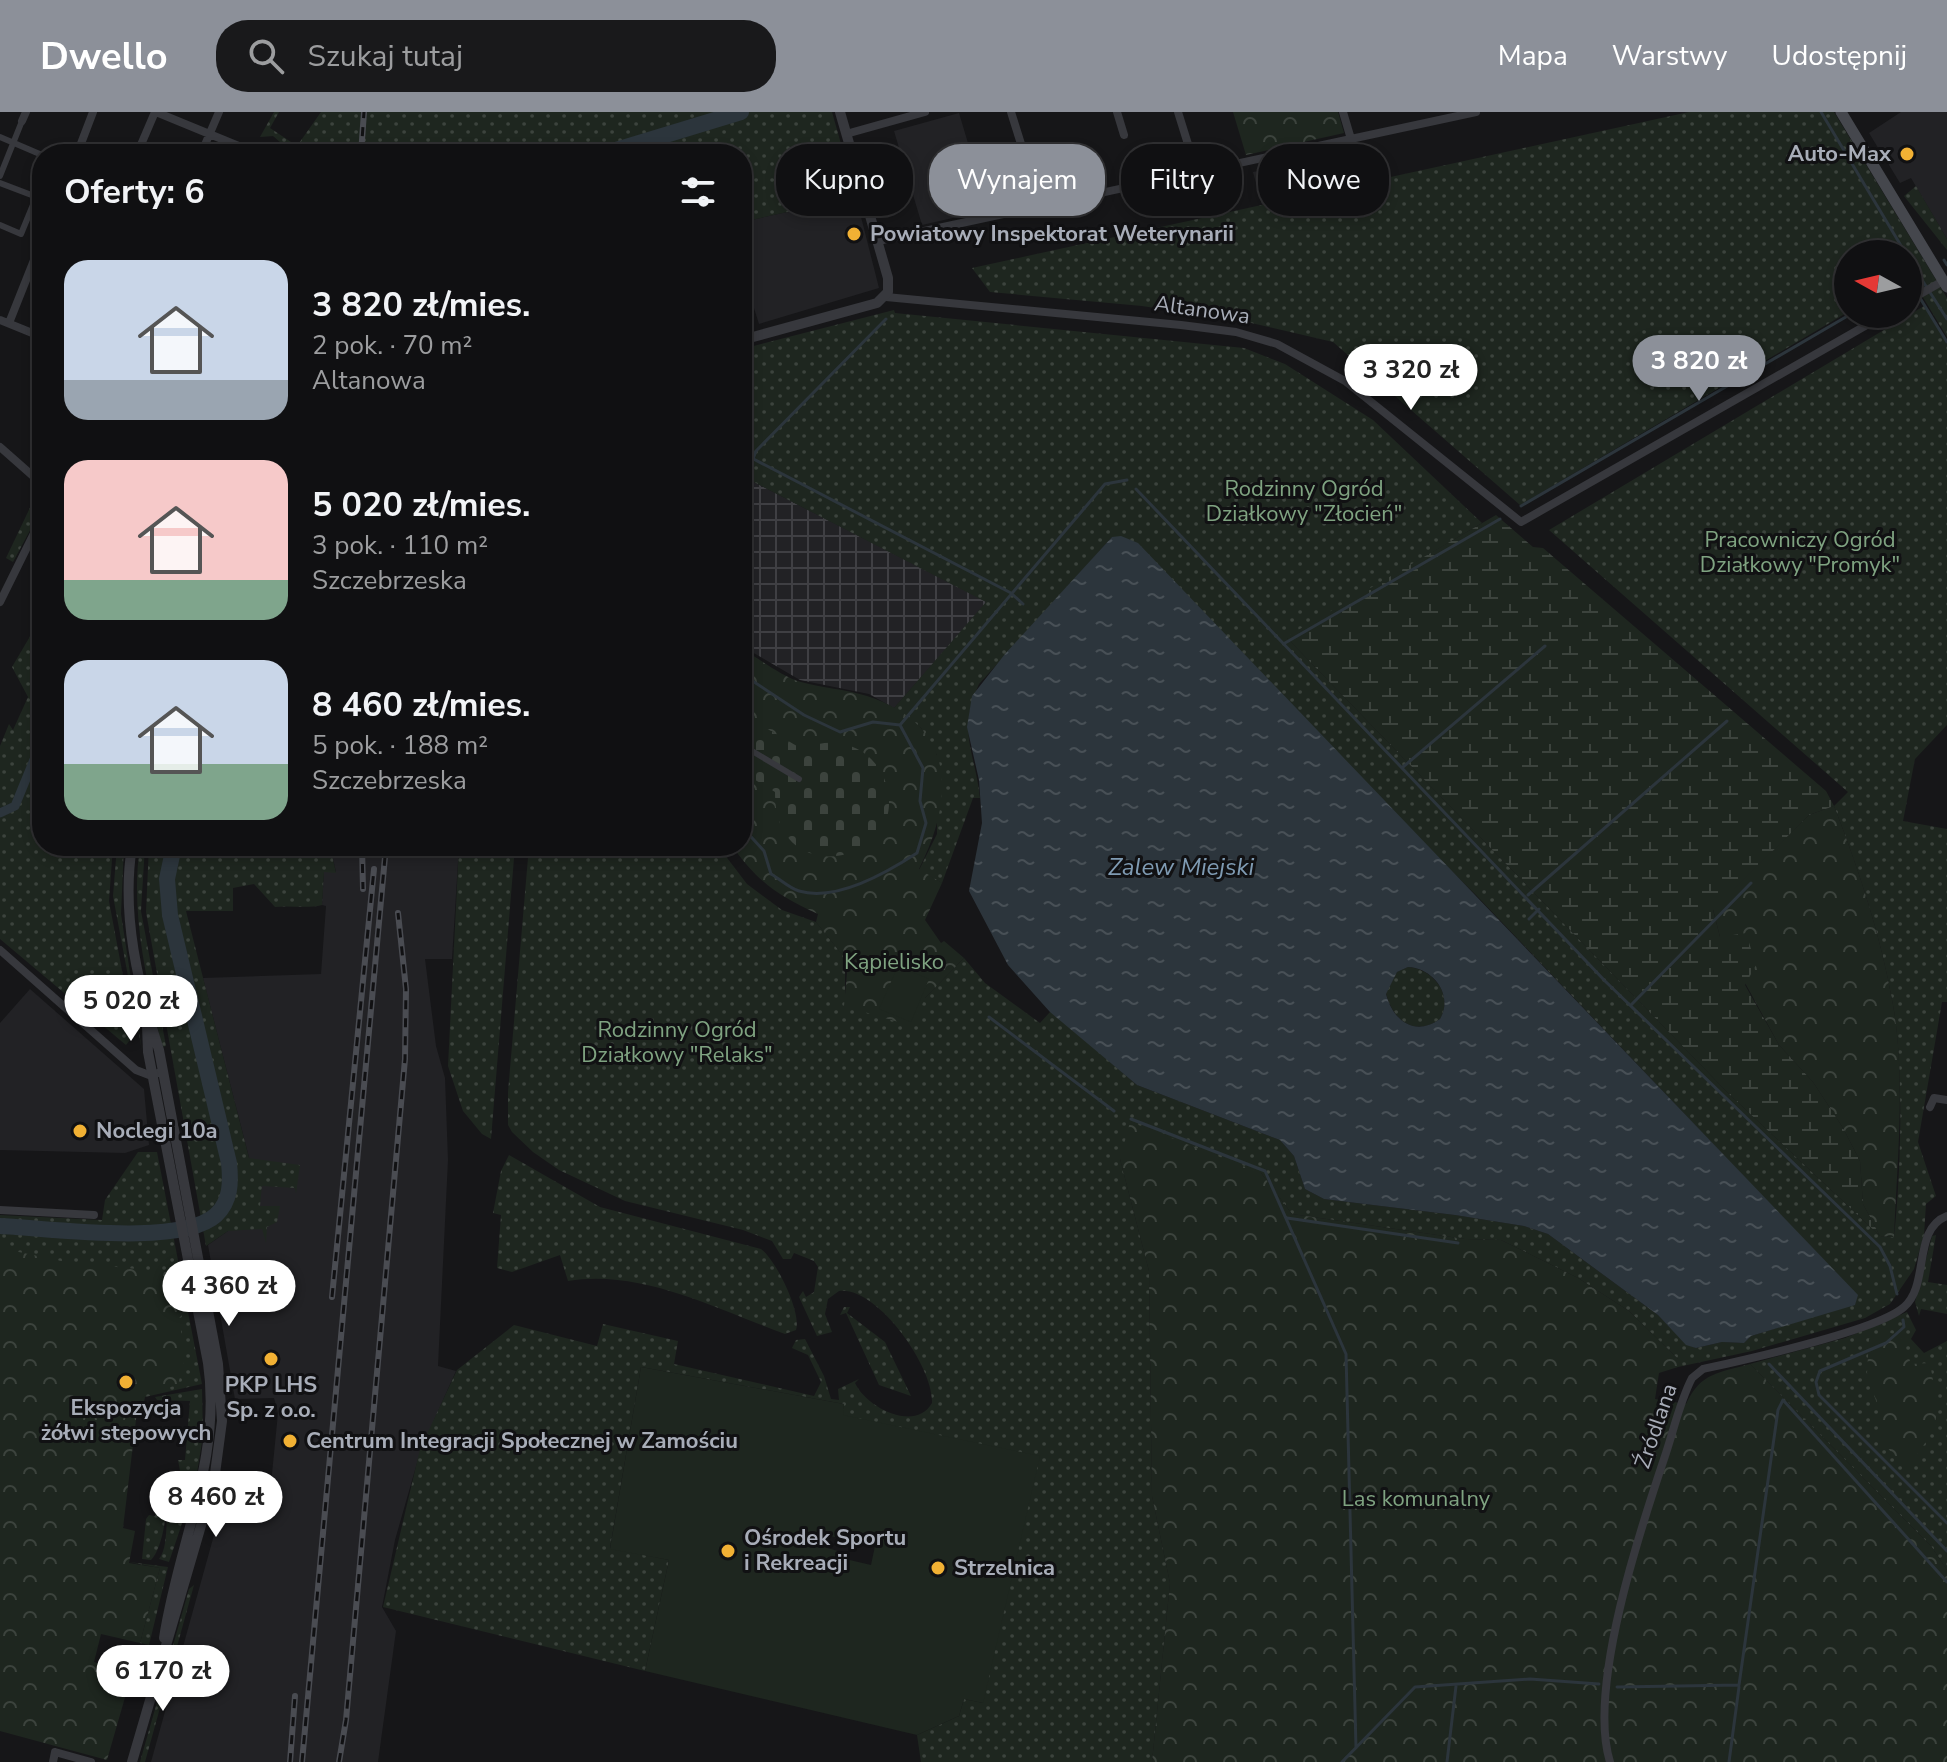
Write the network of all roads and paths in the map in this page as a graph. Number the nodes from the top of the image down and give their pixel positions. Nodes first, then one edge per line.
1 (93, 112) edge
2 (155, 112) edge
3 (219, 112) edge
4 (840, 112) edge
5 (925, 112) edge
6 (1011, 112) edge
7 (1117, 112) edge
8 (1178, 112) edge
9 (1343, 112) edge
10 (1476, 112) edge
11 (1841, 112) edge
12 (1439, 116) edge
13 (24, 117) edge
14 (210, 133) junction
15 (846, 134) junction
16 (1124, 135) dead end
17 (0, 137) edge
18 (1351, 139) junction
19 (13, 143) junction
20 (81, 144) edge
21 (141, 144) edge
22 (205, 144) edge
23 (235, 144) edge
24 (1021, 144) edge
25 (1188, 144) edge
26 (32, 151) edge
27 (1242, 163) edge
28 (0, 176) edge
29 (0, 183) edge
30 (1121, 189) edge
31 (32, 195) edge
32 (32, 212) edge
33 (0, 225) edge
34 (878, 241) junction
35 (32, 262) edge
36 (1942, 284) edge
37 (1922, 294) edge
38 (886, 297) junction
39 (4, 322) edge
40 (1861, 328) edge
41 (0, 332) edge
42 (32, 333) edge
43 (752, 337) edge
44 (0, 447) edge
45 (32, 475) edge
46 (32, 537) edge
47 (0, 602) edge
48 (752, 751) edge
49 (799, 779) dead end
50 (131, 856) edge
51 (0, 950) edge
52 (158, 1073) junction
53 (1947, 1100) edge
54 (1930, 1107) dead end
55 (0, 1210) edge
56 (94, 1215) dead end
57 (1947, 1216) edge
58 (53, 1762) edge
59 (91, 1762) edge
60 (132, 1762) edge
61 (1610, 1762) edge

1 - 20 street
2 - 14 street
2 - 21 street
3 - 14 street
4 - 15 street
5 - 15 street
6 - 24 street
7 - 16 street
8 - 25 street
9 - 18 street
10 - 12 street
11 - 36 main road
12 - 18 street
13 - 19 street
14 - 22 street
14 - 23 street
15 - 34 street
17 - 19 street
18 - 27 street
19 - 26 street
19 - 28 street
29 - 31 street
30 - 34 street
32 - 33 street
34 - 38 street
35 - 39 street
36 - 37 street
38 - 40 street, Altanowa
38 - 43 street, Altanowa
39 - 41 street
39 - 42 street
44 - 45 street
46 - 47 street
48 - 49 street
50 - 52 street
51 - 52 street
52 - 60 street
53 - 54 street
55 - 56 street
57 - 61 street, Źródlana
58 - 59 street

